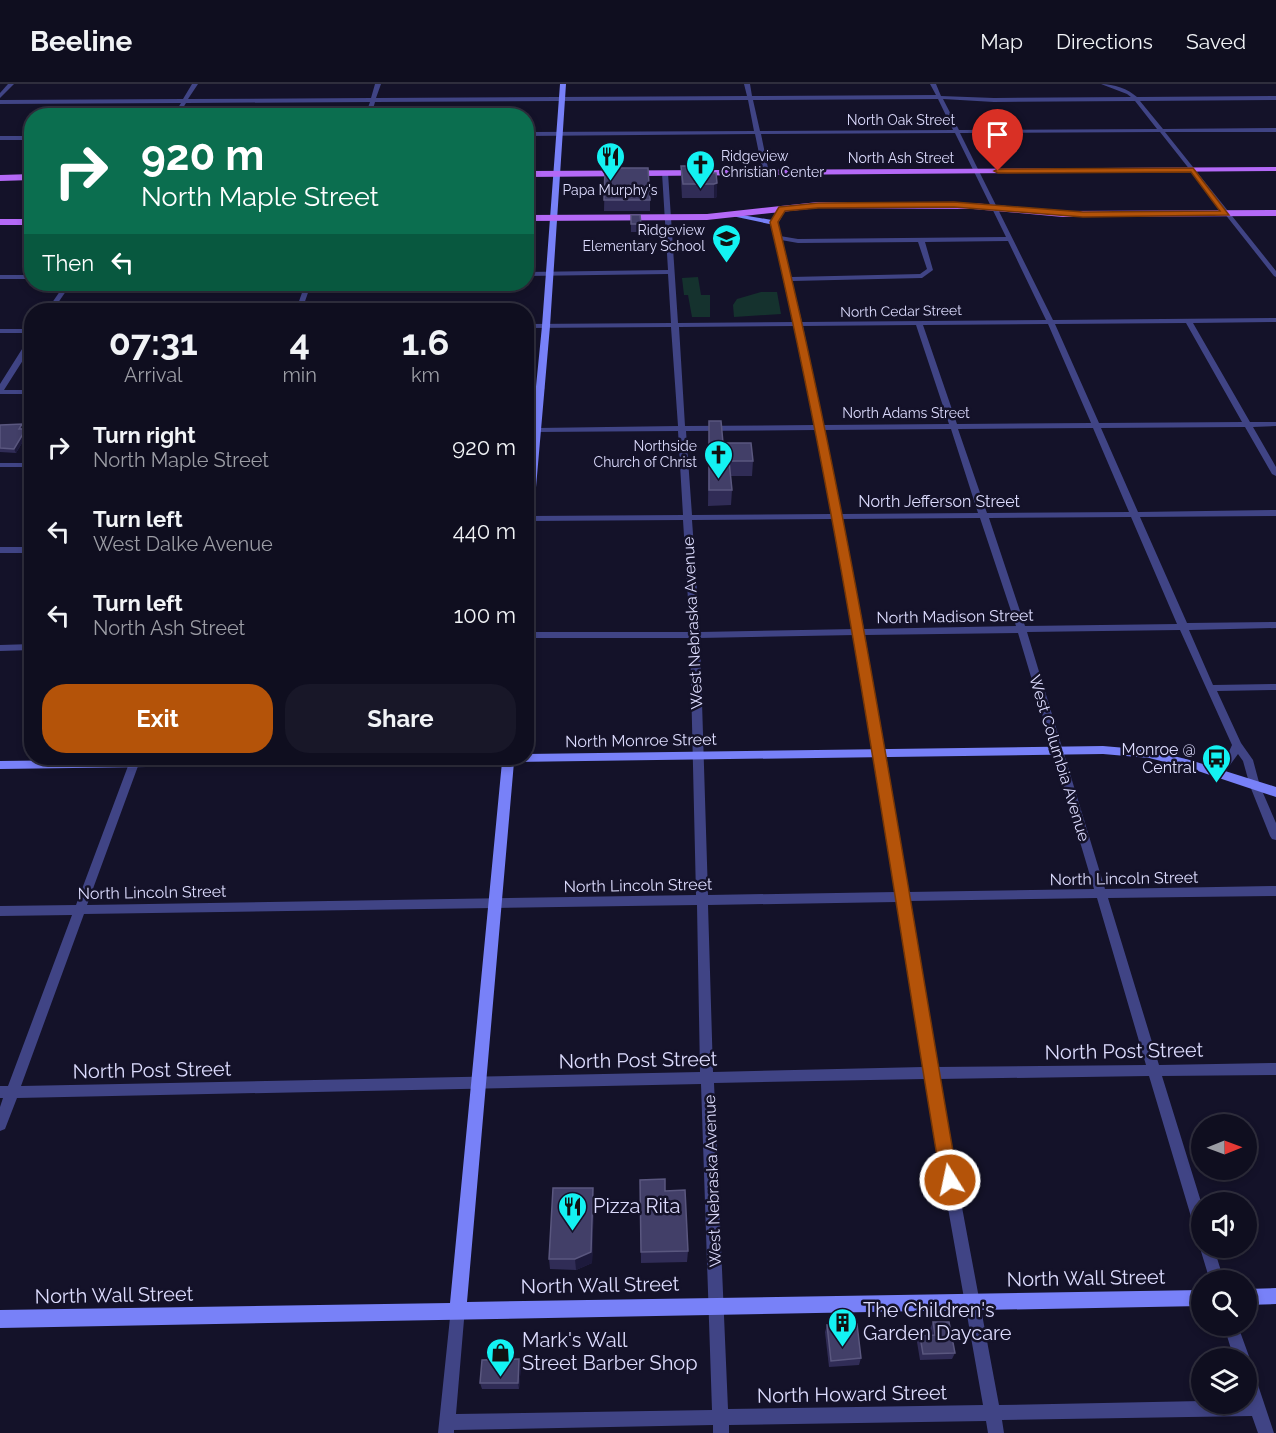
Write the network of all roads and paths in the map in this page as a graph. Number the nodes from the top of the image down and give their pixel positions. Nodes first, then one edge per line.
1 (11, 84) edge
2 (195, 84) edge
3 (378, 84) edge
4 (563, 84) edge
5 (747, 84) edge
6 (933, 84) edge
7 (1104, 84) edge
8 (0, 96) edge
9 (939, 97) junction
10 (750, 98) junction
11 (1276, 98) edge
12 (561, 99) junction
13 (1136, 99) junction
14 (373, 100) junction
15 (184, 101) junction
16 (0, 102) edge
17 (180, 108) edge
18 (370, 108) edge
19 (1276, 130) edge
20 (1162, 131) junction
21 (957, 132) junction
22 (757, 133) junction
23 (534, 134) edge
24 (559, 134) junction
25 (0, 138) edge
26 (24, 138) edge
27 (1193, 170) junction
28 (1276, 170) edge
29 (976, 171) junction
30 (664, 173) junction
31 (766, 173) junction
32 (534, 174) edge
33 (556, 174) junction
34 (24, 177) edge
35 (0, 178) edge
36 (994, 207) junction
37 (782, 209) junction
38 (1276, 213) edge
39 (1226, 214) junction
40 (736, 216) junction
41 (668, 217) junction
42 (534, 218) edge
43 (554, 218) junction
44 (0, 222) edge
45 (24, 222) edge
46 (774, 222) junction
47 (779, 238) junction
48 (1011, 239) junction
49 (921, 240) junction
50 (1276, 264) edge
51 (1268, 265) junction
52 (672, 272) junction
53 (550, 273) junction
54 (534, 274) edge
55 (1276, 275) edge
56 (0, 277) edge
57 (24, 277) edge
58 (789, 279) junction
59 (1276, 320) edge
60 (1188, 321) junction
61 (1051, 322) junction
62 (919, 323) junction
63 (799, 324) junction
64 (676, 325) junction
65 (546, 326) junction
66 (534, 327) edge
67 (0, 331) edge
68 (24, 331) edge
69 (24, 353) edge
70 (534, 388) edge
71 (540, 388) junction
72 (0, 391) edge
73 (24, 392) edge
74 (1248, 424) junction
75 (1276, 424) edge
76 (1096, 426) junction
77 (819, 427) junction
78 (955, 427) junction
79 (682, 429) junction
80 (537, 430) junction
81 (534, 443) edge
82 (0, 465) edge
83 (24, 465) edge
84 (1276, 474) edge
85 (1276, 513) edge
86 (1134, 515) junction
87 (837, 516) junction
88 (984, 516) junction
89 (534, 519) edge
90 (687, 519) junction
91 (0, 550) edge
92 (24, 550) edge
93 (1276, 625) edge
94 (1182, 626) junction
95 (1022, 630) junction
96 (860, 633) junction
97 (534, 635) edge
98 (695, 635) junction
99 (24, 647) edge
100 (0, 648) edge
101 (1276, 687) edge
102 (1210, 688) junction
103 (1237, 745) junction
104 (1057, 751) junction
105 (878, 753) junction
106 (698, 755) junction
107 (534, 758) edge
108 (24, 764) edge
109 (0, 765) edge
110 (133, 765) edge
111 (507, 765) edge
112 (1218, 773) junction
113 (1255, 786) junction
114 (1276, 792) edge
115 (1276, 836) edge
116 (1276, 891) edge
117 (901, 896) junction
118 (1102, 896) junction
119 (701, 900) junction
120 (495, 903) junction
121 (80, 910) junction
122 (0, 911) edge
123 (1276, 1069) edge
124 (1153, 1070) junction
125 (930, 1073) junction
126 (708, 1079) junction
127 (479, 1082) junction
128 (6, 1092) edge
129 (0, 1125) edge
130 (1191, 1194) edge
131 (1276, 1296) edge
132 (1257, 1297) edge
133 (1191, 1298) edge
134 (970, 1301) junction
135 (717, 1304) junction
136 (458, 1308) junction
137 (0, 1318) edge
138 (1257, 1405) edge
139 (1258, 1408) junction
140 (992, 1412) junction
141 (721, 1426) edge
142 (446, 1427) edge
143 (996, 1433) edge
144 (1266, 1433) edge

1 - 8 street
2 - 15 street
3 - 14 street
4 - 12 street
5 - 10 street
6 - 9 street
7 - 13 street
9 - 10 street
9 - 13 street
9 - 21 street
10 - 12 street
10 - 22 street
11 - 13 street
12 - 14 street
12 - 24 street
13 - 20 street
14 - 15 street
14 - 18 street
15 - 16 street
15 - 17 street
19 - 20 street, North Oak Street
20 - 21 street, North Oak Street
20 - 27 street
21 - 22 street, North Oak Street
21 - 29 street
22 - 24 street, North Oak Street
22 - 31 street
23 - 24 street, North Oak Street
24 - 33 street
25 - 26 street
27 - 28 main road, North Ash Street
27 - 29 main road, North Ash Street
27 - 39 street
29 - 31 main road, North Ash Street
29 - 36 street
30 - 31 main road, North Ash Street
30 - 33 main road, North Ash Street
30 - 41 street, West Nebraska Avenue
32 - 33 main road, North Ash Street
33 - 43 street
34 - 35 main road
36 - 37 main road
36 - 39 main road
36 - 48 street
37 - 40 main road
37 - 46 street
38 - 39 main road
39 - 51 street
40 - 41 main road
40 - 46 street
41 - 43 main road
41 - 52 street, West Nebraska Avenue
42 - 43 main road
43 - 53 street
44 - 45 main road
46 - 47 street
47 - 49 street
47 - 58 street
48 - 49 street
48 - 61 street
49 - 58 street
50 - 51 street
51 - 55 street
52 - 53 street
52 - 64 street, West Nebraska Avenue
53 - 54 street
53 - 65 street
56 - 57 street
58 - 63 street
59 - 60 street, North Cedar Street
60 - 61 street, North Cedar Street
60 - 74 street
61 - 62 street, North Cedar Street
61 - 76 street
62 - 63 street, North Cedar Street
62 - 78 street, West Columbia Avenue
63 - 64 street, North Cedar Street
63 - 77 street
64 - 65 street, North Cedar Street
64 - 79 street, West Nebraska Avenue
65 - 66 street, North Cedar Street
65 - 71 street
67 - 68 street
69 - 72 street
70 - 71 street
71 - 80 street
72 - 73 street
74 - 75 street, North Adams Street
74 - 76 street, North Adams Street
74 - 84 street
76 - 78 street, North Adams Street
76 - 86 street
77 - 78 street, North Adams Street
77 - 79 street, North Adams Street
77 - 87 street
78 - 88 street, West Columbia Avenue
79 - 80 street, North Adams Street
79 - 90 street, West Nebraska Avenue
80 - 81 street
82 - 83 street
85 - 86 street, North Jefferson Street
86 - 88 street, North Jefferson Street
86 - 94 street
87 - 88 street, North Jefferson Street
87 - 90 street, North Jefferson Street
87 - 96 street
88 - 95 street, West Columbia Avenue
89 - 90 street, North Jefferson Street
90 - 98 street, West Nebraska Avenue
91 - 92 street
93 - 94 street, North Madison Street
94 - 95 street, North Madison Street
94 - 102 street
95 - 96 street, North Madison Street
95 - 104 street, West Columbia Avenue
96 - 98 street, North Madison Street
96 - 105 street
97 - 98 street, North Madison Street
98 - 106 street, West Nebraska Avenue
99 - 100 street
101 - 102 street
102 - 103 street
103 - 112 street
103 - 113 street
104 - 105 street, North Monroe Street
104 - 112 street, North Monroe Street
104 - 118 street, West Columbia Avenue
105 - 106 street, North Monroe Street
105 - 117 street
106 - 107 street, North Monroe Street
106 - 119 street, West Nebraska Avenue
108 - 109 street, North Monroe Street
110 - 121 street
111 - 120 street
112 - 113 street, North Monroe Street
113 - 114 street, North Monroe Street
113 - 115 street
116 - 118 street, North Lincoln Street
117 - 118 street, North Lincoln Street
117 - 119 street, North Lincoln Street
117 - 125 street
118 - 124 street, West Columbia Avenue
119 - 120 street, North Lincoln Street
119 - 126 street, West Nebraska Avenue
120 - 121 street, North Lincoln Street
120 - 127 street
121 - 122 street, North Lincoln Street
121 - 128 street
123 - 124 street, North Post Street
124 - 125 street, North Post Street
124 - 130 street, West Columbia Avenue
125 - 126 street, North Post Street
125 - 134 street
126 - 127 street, North Post Street
126 - 135 street, West Nebraska Avenue
127 - 128 street, North Post Street
127 - 136 street
128 - 129 street
131 - 132 street
133 - 134 street, North Wall Street
134 - 135 street, North Wall Street
134 - 140 street
135 - 136 street, North Wall Street
135 - 141 street, West Nebraska Avenue
136 - 137 street, North Wall Street
136 - 142 street
138 - 139 street
139 - 140 street, North Howard Street
139 - 144 street
140 - 141 street, North Howard Street
140 - 143 street
141 - 142 street, North Howard Street

